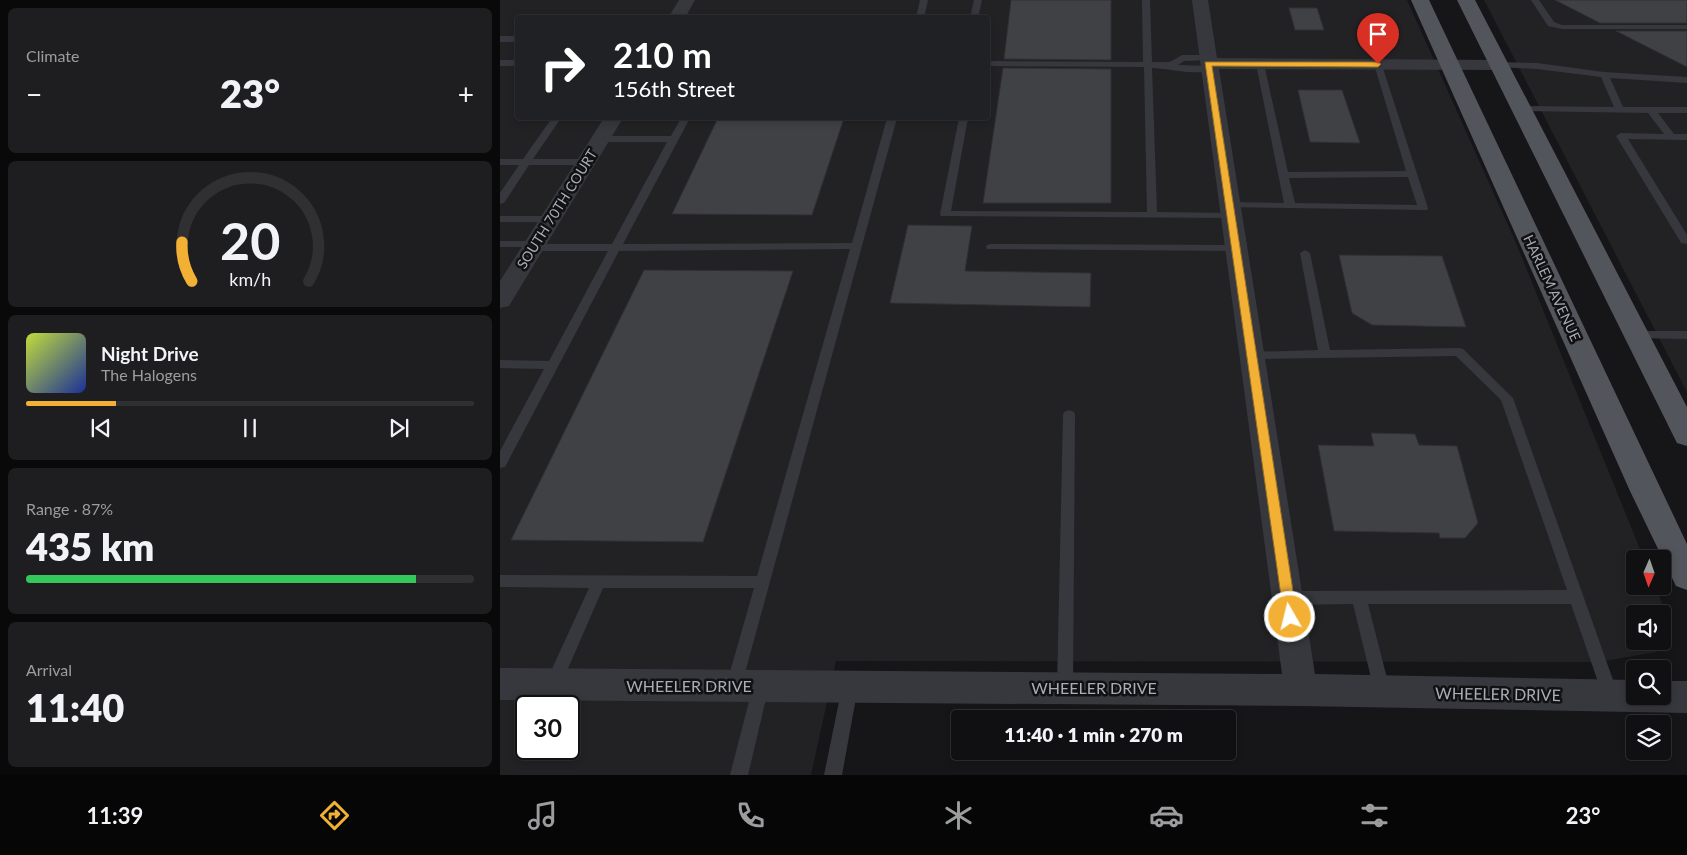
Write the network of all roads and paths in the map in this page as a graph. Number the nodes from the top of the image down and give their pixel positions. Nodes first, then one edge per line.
1 (687, 0) edge
2 (924, 0) edge
3 (978, 0) edge
4 (1146, 0) edge
5 (1200, 0) edge
6 (1420, 0) edge
7 (1466, 0) edge
8 (1535, 0) edge
9 (678, 15) edge
10 (921, 15) edge
11 (975, 15) edge
12 (1687, 27) edge
13 (500, 39) edge
14 (515, 39) edge
15 (500, 63) edge
16 (515, 63) edge
17 (990, 64) edge
18 (1208, 64) junction
19 (1260, 64) junction
20 (1378, 64) junction
21 (1148, 65) junction
22 (1450, 65) junction
23 (1499, 65) junction
24 (1604, 75) junction
25 (1687, 80) edge
26 (1522, 109) junction
27 (1620, 110) junction
28 (1651, 110) junction
29 (1687, 110) edge
30 (555, 120) edge
31 (613, 120) edge
32 (684, 120) edge
33 (891, 120) edge
34 (963, 120) edge
35 (1671, 136) junction
36 (1687, 136) edge
37 (600, 139) junction
38 (673, 139) junction
39 (500, 162) edge
40 (526, 162) junction
41 (586, 162) junction
42 (1410, 174) junction
43 (1284, 175) junction
44 (500, 201) edge
45 (1290, 206) junction
46 (1230, 210) junction
47 (1152, 215) junction
48 (500, 219) edge
49 (550, 219) junction
50 (1686, 242) edge
51 (500, 244) edge
52 (534, 246) junction
53 (856, 246) junction
54 (991, 247) dead end
55 (614, 248) junction
56 (1235, 248) junction
57 (1305, 253) dead end
58 (500, 300) edge
59 (1637, 335) junction
60 (1687, 335) edge
61 (1325, 354) junction
62 (1251, 356) junction
63 (500, 364) edge
64 (552, 364) junction
65 (1069, 415) dead end
66 (1687, 435) edge
67 (500, 463) edge
68 (1687, 576) edge
69 (500, 581) edge
70 (599, 581) junction
71 (763, 582) junction
72 (1576, 597) junction
73 (1288, 598) junction
74 (1359, 598) junction
75 (500, 684) edge
76 (553, 685) junction
77 (748, 686) junction
78 (850, 686) junction
79 (1065, 688) junction
80 (1301, 690) junction
81 (1382, 691) junction
82 (1611, 696) junction
83 (1687, 697) edge
84 (738, 775) edge
85 (833, 775) edge

1 - 9 street
2 - 10 lane
3 - 11 lane
4 - 21 lane
5 - 18 street
6 - 22 main road, HARLEM AVENUE
7 - 23 main road
8 - 12 lane
13 - 14 lane
15 - 16 lane
17 - 21 lane
18 - 19 street
18 - 21 lane
18 - 46 street
19 - 20 street
19 - 43 lane
20 - 22 street
20 - 42 lane
21 - 47 lane
22 - 23 street
22 - 68 main road, HARLEM AVENUE
23 - 24 lane
23 - 26 main road
24 - 25 lane
24 - 27 lane
26 - 27 lane
26 - 59 main road
27 - 28 lane
28 - 29 lane
28 - 35 lane
30 - 40 lane
31 - 37 street, SOUTH 70TH COURT
32 - 38 lane
33 - 53 lane
34 - 47 lane
35 - 36 lane
35 - 50 lane
37 - 38 lane
37 - 41 street, SOUTH 70TH COURT
38 - 55 lane
39 - 40 lane
40 - 41 lane
40 - 44 lane
41 - 49 street, SOUTH 70TH COURT
42 - 43 lane
42 - 45 lane
43 - 45 lane
45 - 46 lane
46 - 47 lane
46 - 56 street
48 - 49 lane
49 - 52 street, SOUTH 70TH COURT
51 - 52 lane
52 - 55 lane
52 - 58 street, SOUTH 70TH COURT
53 - 55 lane
53 - 71 lane
54 - 56 lane
55 - 64 lane
56 - 62 street
57 - 61 lane
59 - 60 lane
59 - 66 main road
61 - 62 lane
61 - 72 lane
62 - 73 street
63 - 64 lane
64 - 67 lane
65 - 79 lane
69 - 70 lane
70 - 71 lane
70 - 76 lane
71 - 77 lane
72 - 74 lane
72 - 82 lane
73 - 74 lane
73 - 80 street
74 - 81 lane
75 - 76 street, WHEELER DRIVE
76 - 77 street, WHEELER DRIVE
77 - 78 street, WHEELER DRIVE
77 - 84 lane
78 - 79 street, WHEELER DRIVE
78 - 85 lane
79 - 80 street, WHEELER DRIVE
80 - 81 street, WHEELER DRIVE
81 - 82 street, WHEELER DRIVE
82 - 83 street, WHEELER DRIVE

